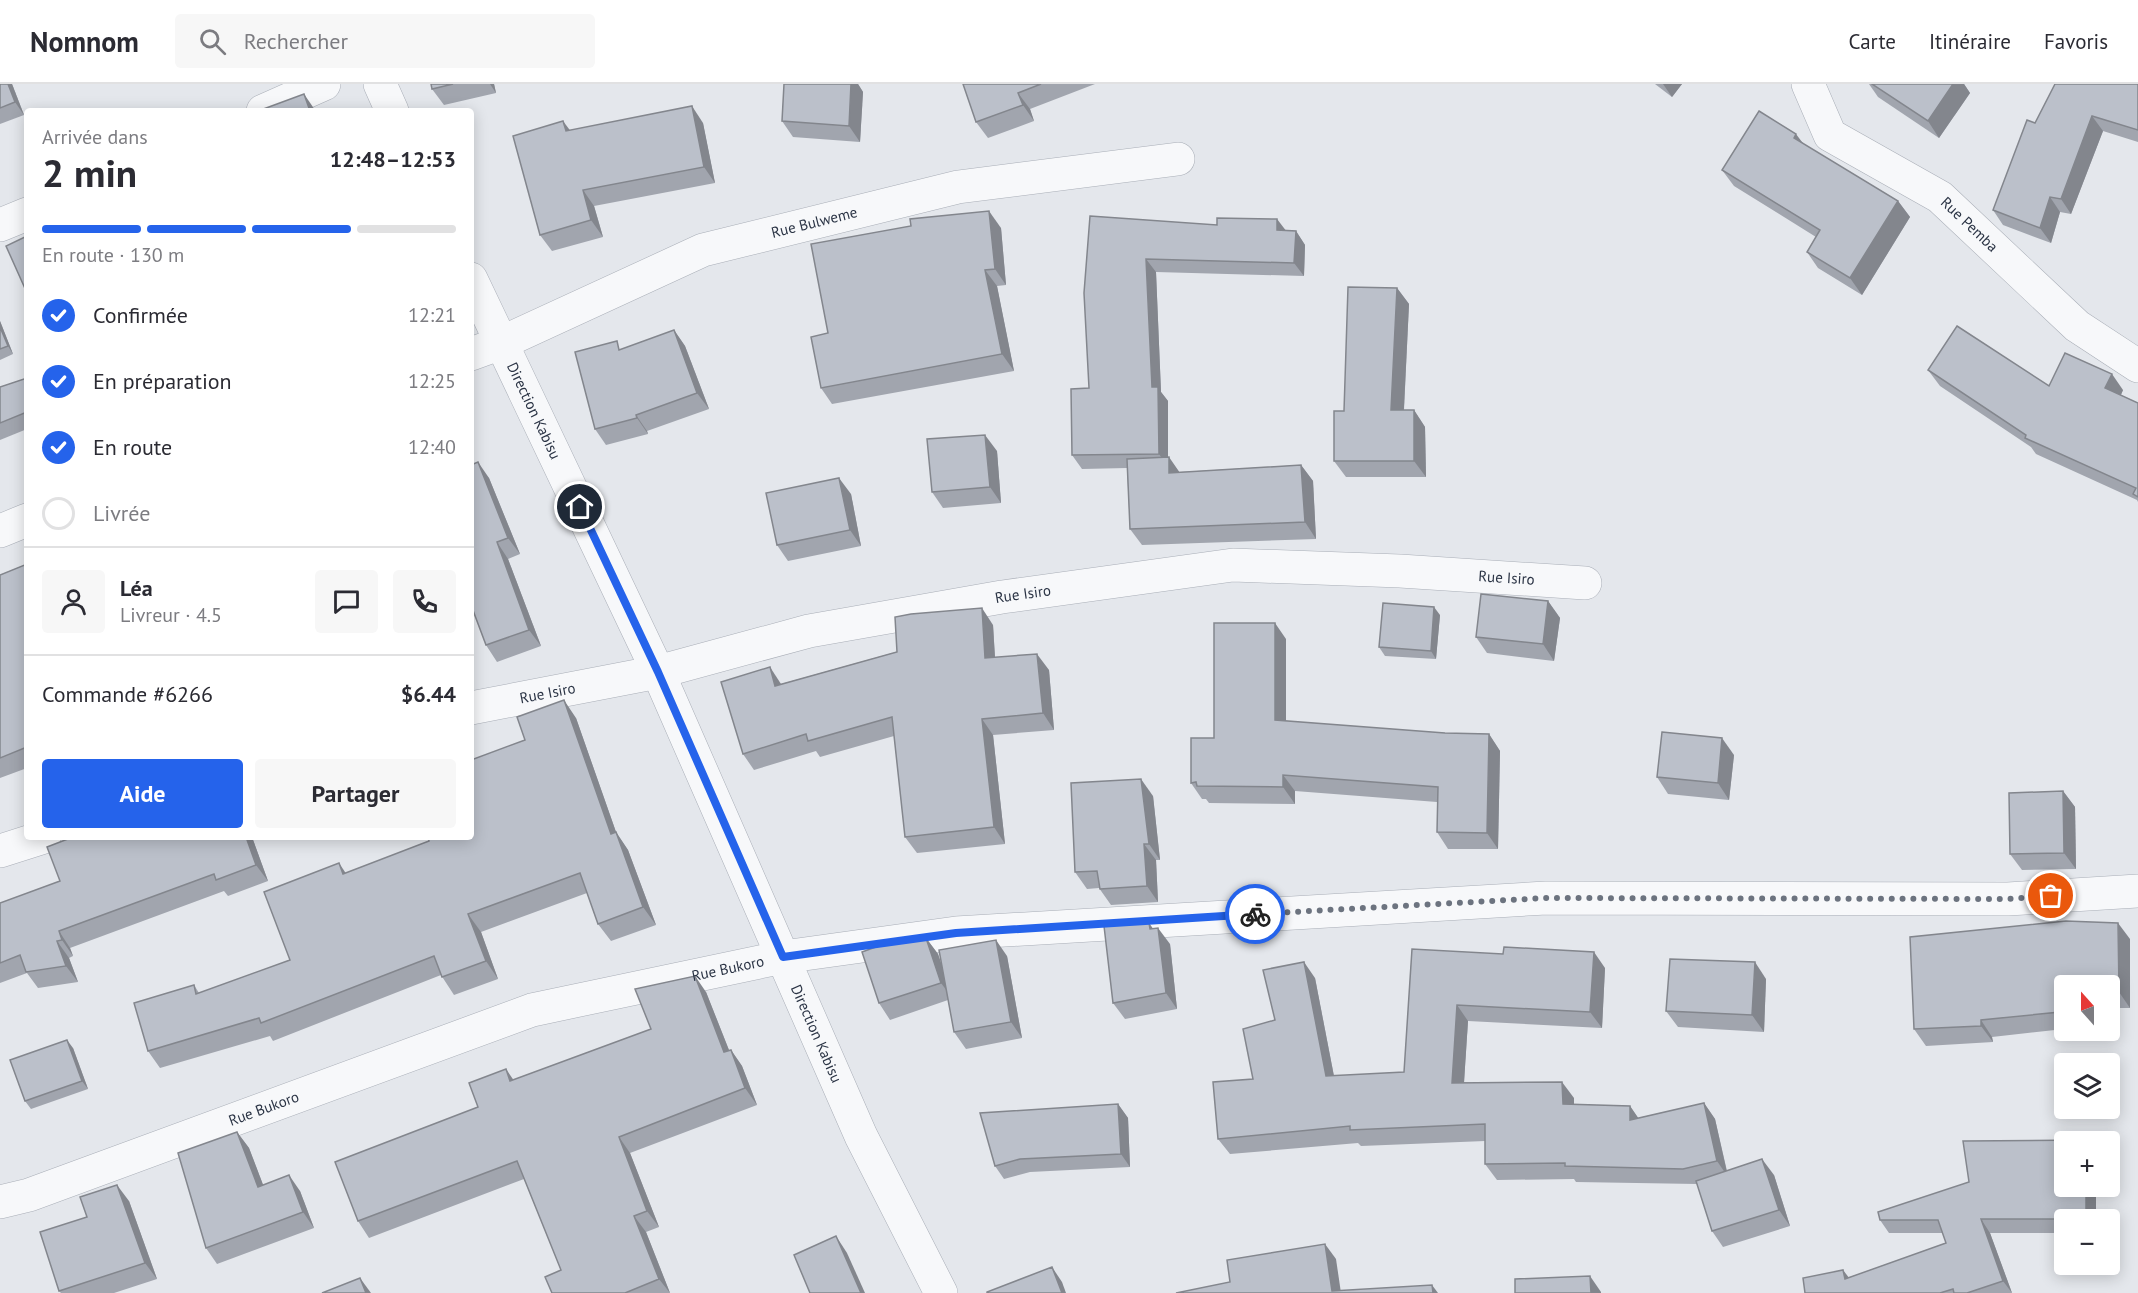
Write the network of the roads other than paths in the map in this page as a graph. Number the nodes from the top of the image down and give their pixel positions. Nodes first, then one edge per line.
1 (324, 84) edge
2 (380, 84) edge
3 (1808, 84) edge
4 (269, 108) edge
5 (391, 108) edge
6 (1178, 159) dead end
7 (24, 215) edge
8 (0, 225) edge
9 (474, 293) edge
10 (486, 349) edge
11 (2138, 366) edge
12 (24, 521) edge
13 (0, 531) edge
14 (1585, 583) dead end
15 (658, 672) junction
16 (474, 707) edge
17 (35, 840) edge
18 (0, 851) edge
19 (2138, 891) edge
20 (783, 957) junction
21 (0, 1202) edge
22 (941, 1293) edge

1 - 4 street
2 - 5 street
3 - 11 street, Rue Pemba
6 - 10 street, Rue Bulweme
7 - 8 street
9 - 10 street, Direction Kabisu
10 - 15 street, Direction Kabisu
12 - 13 street
14 - 15 street, Rue Isiro
15 - 16 street, Rue Isiro
15 - 20 street, Direction Kabisu
17 - 18 street
19 - 20 street, Rue Bukoro
20 - 21 street, Rue Bukoro
20 - 22 street, Direction Kabisu

